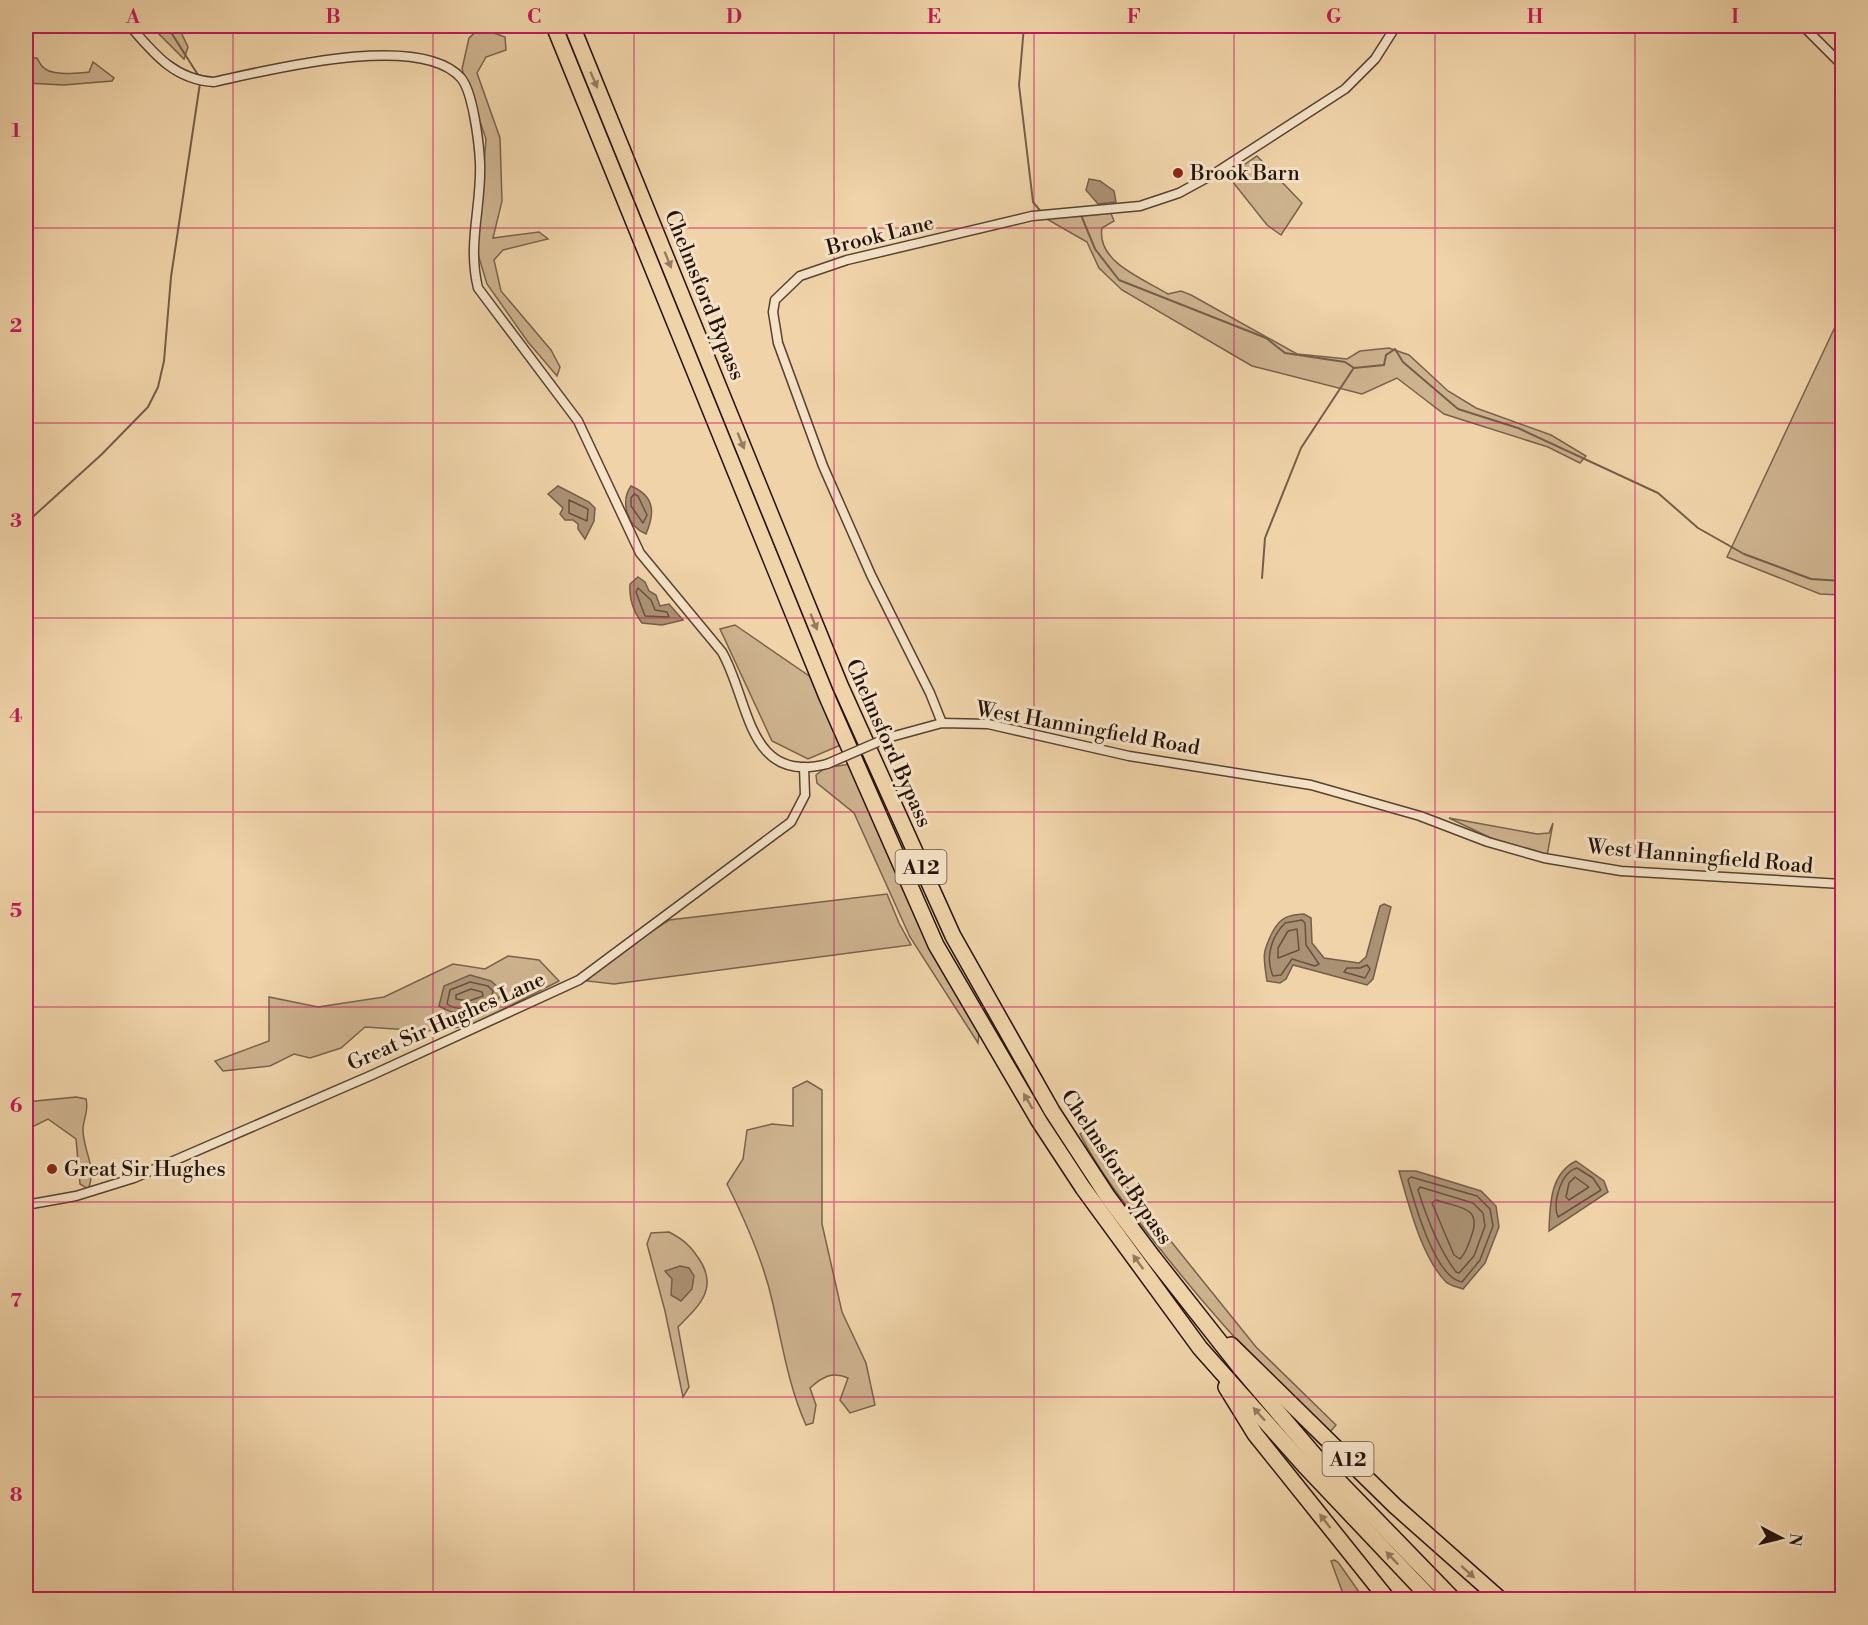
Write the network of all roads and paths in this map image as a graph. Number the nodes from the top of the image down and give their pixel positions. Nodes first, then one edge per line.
1 (130, 26) edge
2 (554, 26) edge
3 (572, 26) edge
4 (1395, 26) edge
5 (1803, 26) edge
6 (1842, 65) edge
7 (942, 723) junction
8 (804, 767) junction
9 (1842, 884) edge
10 (26, 1205) edge
11 (1198, 1315) junction
12 (1200, 1348) junction
13 (1386, 1599) edge
14 (1432, 1599) edge
15 (1454, 1599) edge
16 (1501, 1599) edge

1 - 8 street, West Hanningfield Road
12 -> 2 highway, Chelmsford Bypass / A12
3 -> 11 highway, Chelmsford Bypass / A12
4 - 7 street, Brook Lane
5 - 6 street
7 - 8 street, West Hanningfield Road, bridge
7 - 9 street, West Hanningfield Road
8 - 10 street, Great Sir Hughes Lane
11 - 15 highway, Chelmsford Bypass / A12
11 -> 16 highway, A12
13 -> 12 highway, A12
14 -> 12 highway, Chelmsford Bypass / A12

